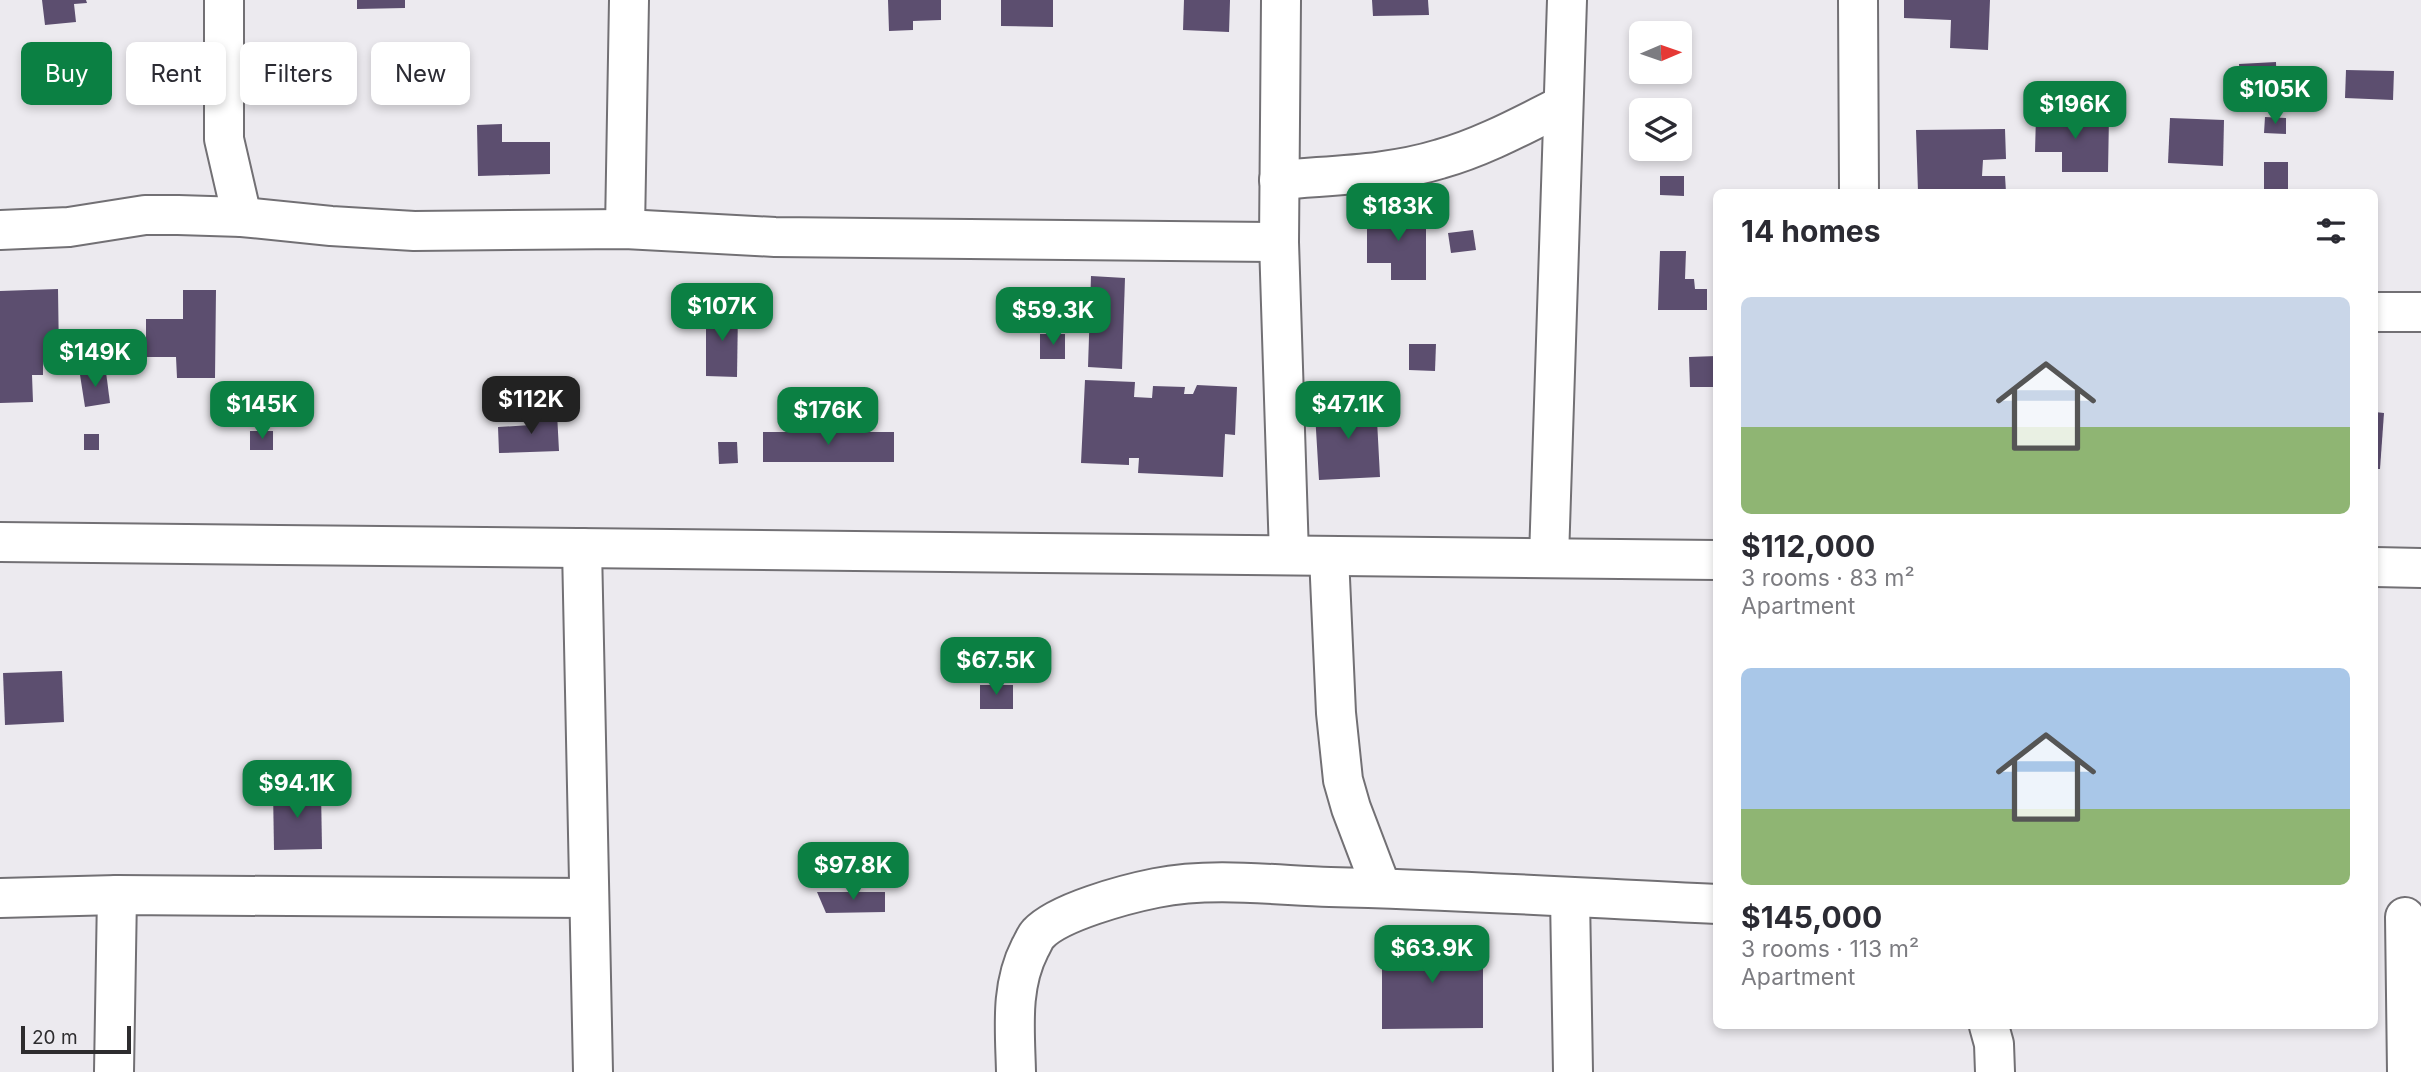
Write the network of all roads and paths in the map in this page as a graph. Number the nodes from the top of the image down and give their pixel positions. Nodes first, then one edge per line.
1 (224, 0) edge
2 (629, 0) edge
3 (1281, 0) edge
4 (1567, 0) edge
5 (1857, 0) edge
6 (1563, 105) junction
7 (1279, 180) junction
8 (1859, 189) edge
9 (242, 217) junction
10 (625, 229) junction
11 (0, 230) edge
12 (1279, 242) junction
13 (2378, 312) edge
14 (2421, 312) edge
15 (0, 542) edge
16 (582, 548) junction
17 (1289, 555) junction
18 (1329, 556) junction
19 (1549, 558) junction
20 (1713, 560) edge
21 (1381, 887) junction
22 (117, 895) junction
23 (1570, 897) junction
24 (0, 898) edge
25 (589, 898) junction
26 (1713, 904) edge
27 (2400, 917) edge
28 (1990, 1029) edge
29 (114, 1072) edge
30 (593, 1072) edge
31 (1016, 1072) edge
32 (1573, 1072) edge
33 (1995, 1072) edge
34 (2407, 1072) edge

1 - 9 street
2 - 10 street
3 - 7 street
4 - 6 street
5 - 8 street
6 - 7 street
6 - 19 street
7 - 12 street
9 - 10 street
9 - 11 street
10 - 12 street
12 - 17 street
13 - 14 street
15 - 16 street
16 - 17 street
16 - 25 street
17 - 18 street
18 - 19 street
18 - 21 street
19 - 20 street
21 - 23 street
21 - 31 street
22 - 24 street
22 - 25 street
22 - 29 street
23 - 26 street
23 - 32 street
25 - 30 street
27 - 34 street
28 - 33 street

